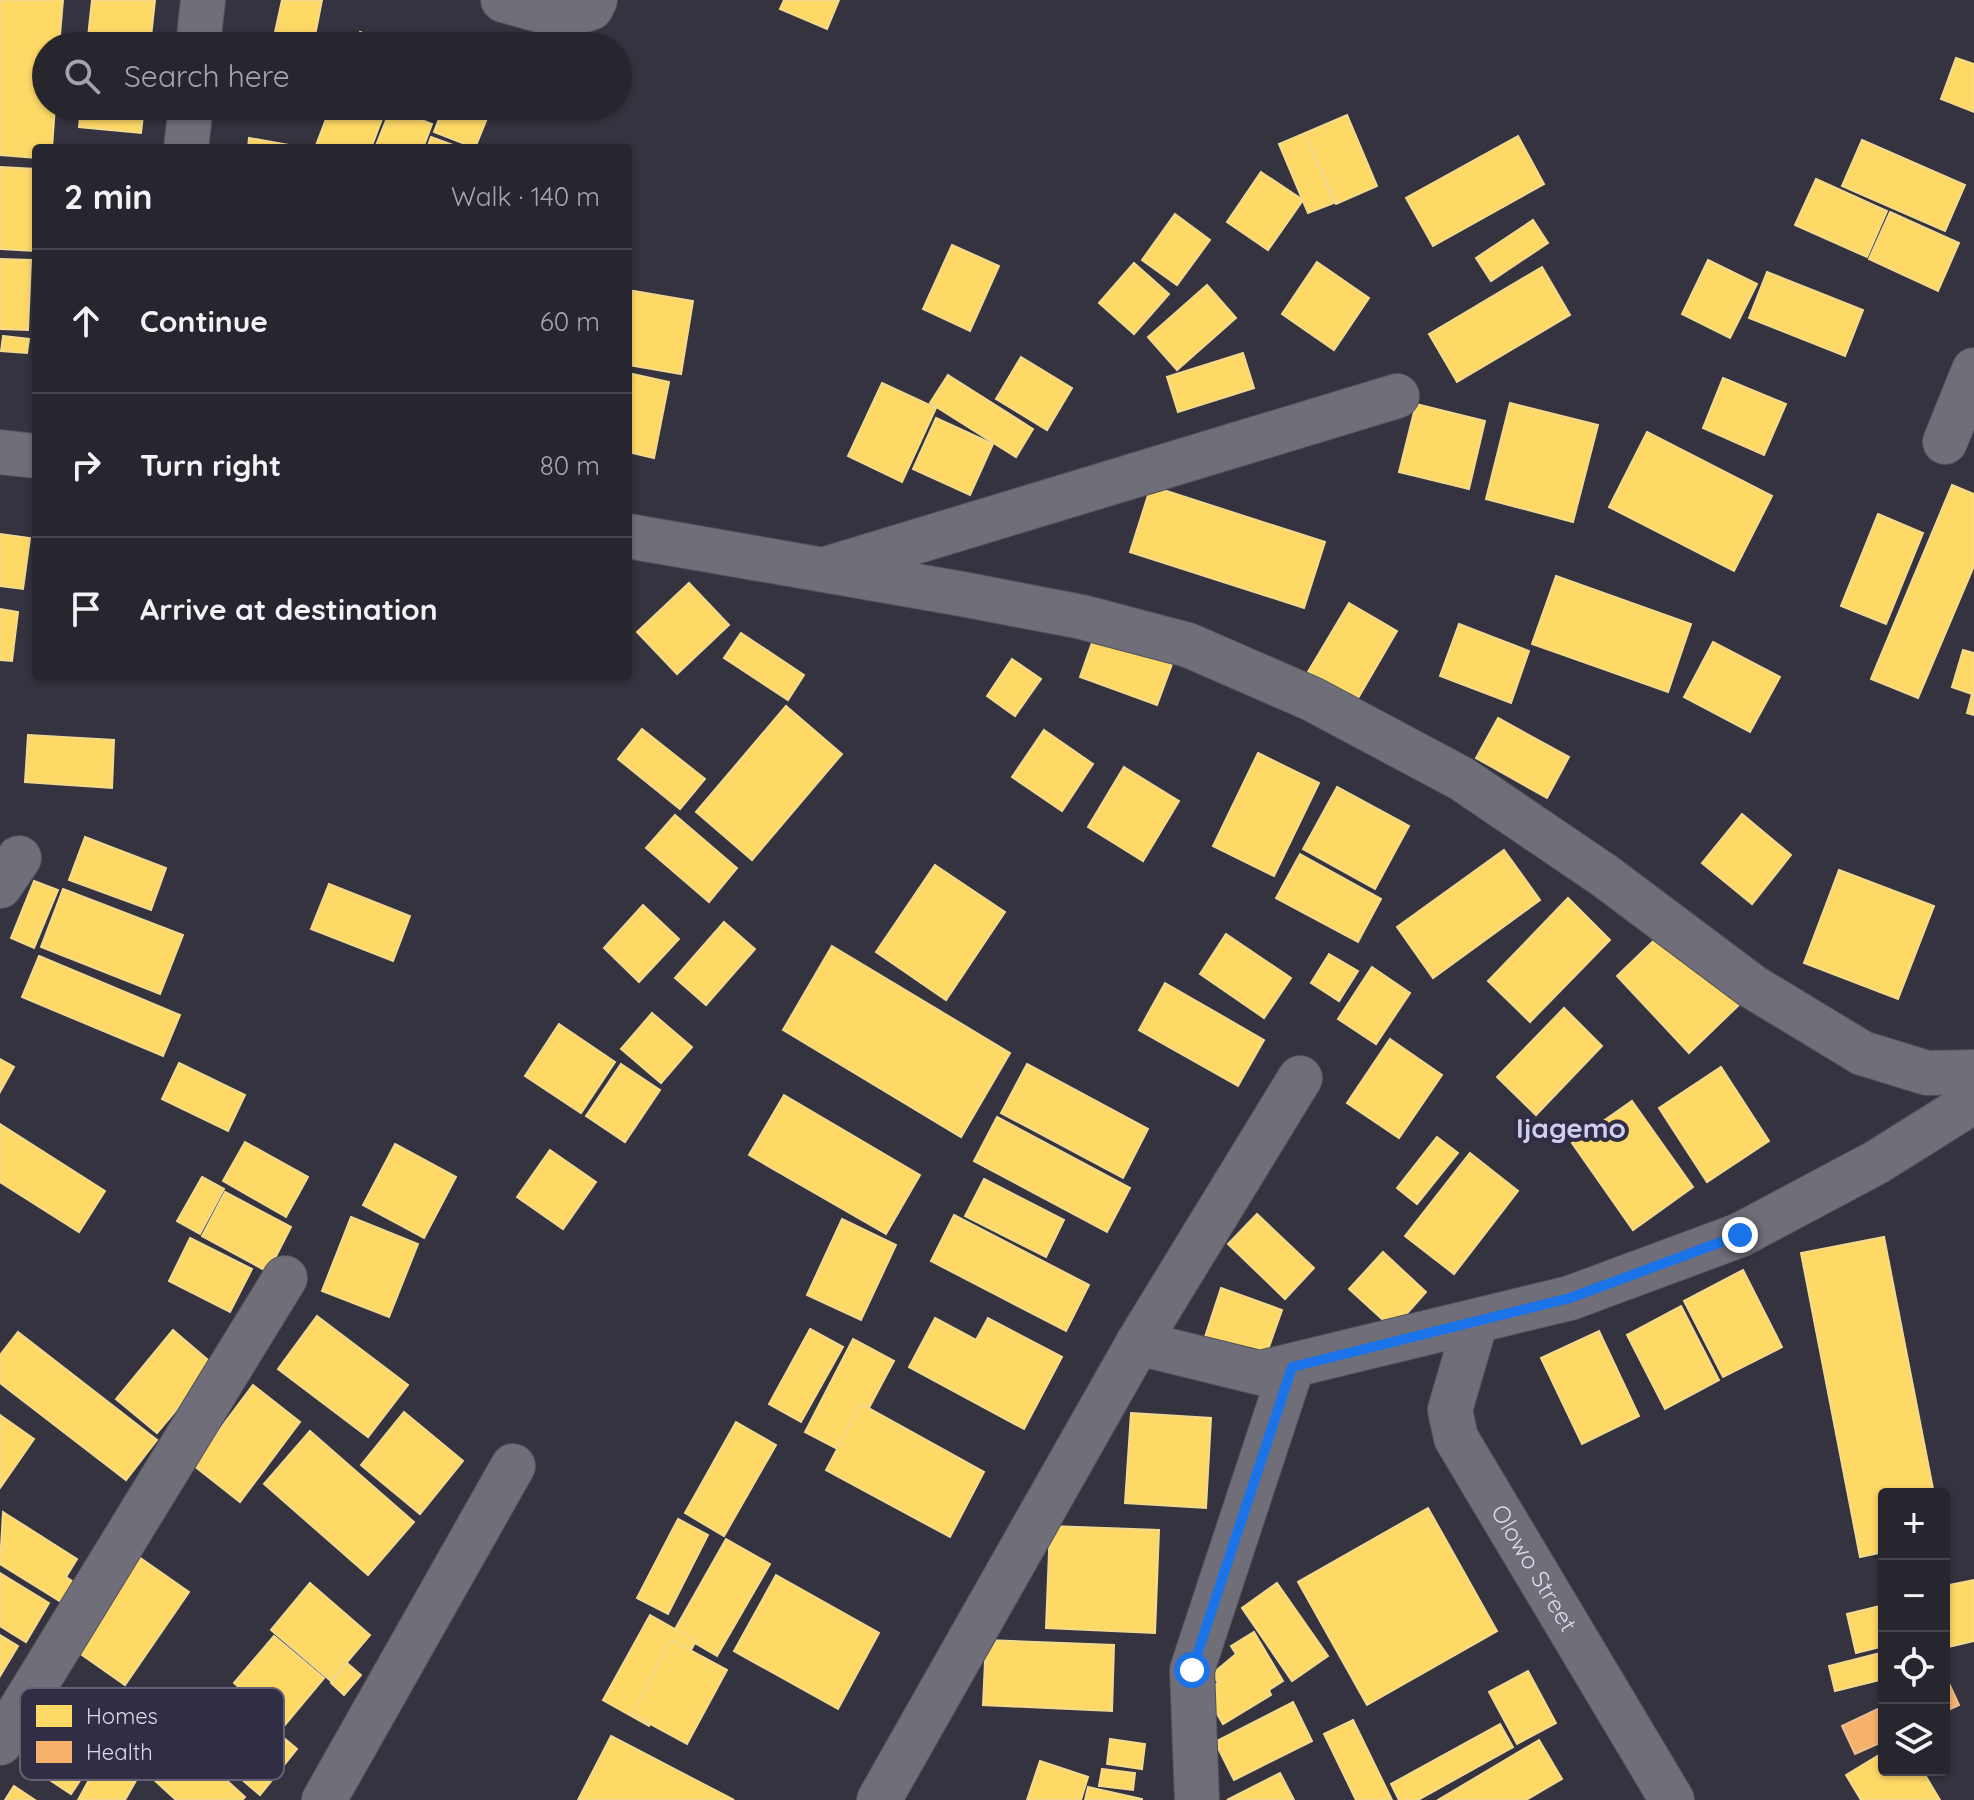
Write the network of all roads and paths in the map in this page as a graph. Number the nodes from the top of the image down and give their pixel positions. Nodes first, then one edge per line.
1 (203, 0) edge
2 (503, 0) edge
3 (595, 0) edge
4 (200, 32) edge
5 (189, 120) edge
6 (186, 144) edge
7 (1974, 370) edge
8 (1397, 396) dead end
9 (1945, 442) dead end
10 (0, 452) edge
11 (32, 456) edge
12 (632, 537) edge
13 (819, 571) junction
14 (1974, 1072) edge
15 (1300, 1078) dead end
16 (1974, 1101) edge
17 (285, 1278) dead end
18 (1475, 1324) junction
19 (1138, 1343) junction
20 (1292, 1367) junction
21 (513, 1466) dead end
22 (34, 1688) edge
23 (20, 1710) edge
24 (0, 1743) edge
25 (324, 1800) edge
26 (879, 1800) edge
27 (1197, 1800) edge
28 (1672, 1800) edge

1 - 4 street
2 - 3 street
5 - 6 street
7 - 9 street
8 - 13 street
10 - 11 street
12 - 13 street
13 - 14 street
15 - 19 street
16 - 18 street
17 - 22 street
18 - 20 street
18 - 28 street, Olowo Street
19 - 20 street
19 - 26 street
20 - 27 street
21 - 25 street
23 - 24 street

